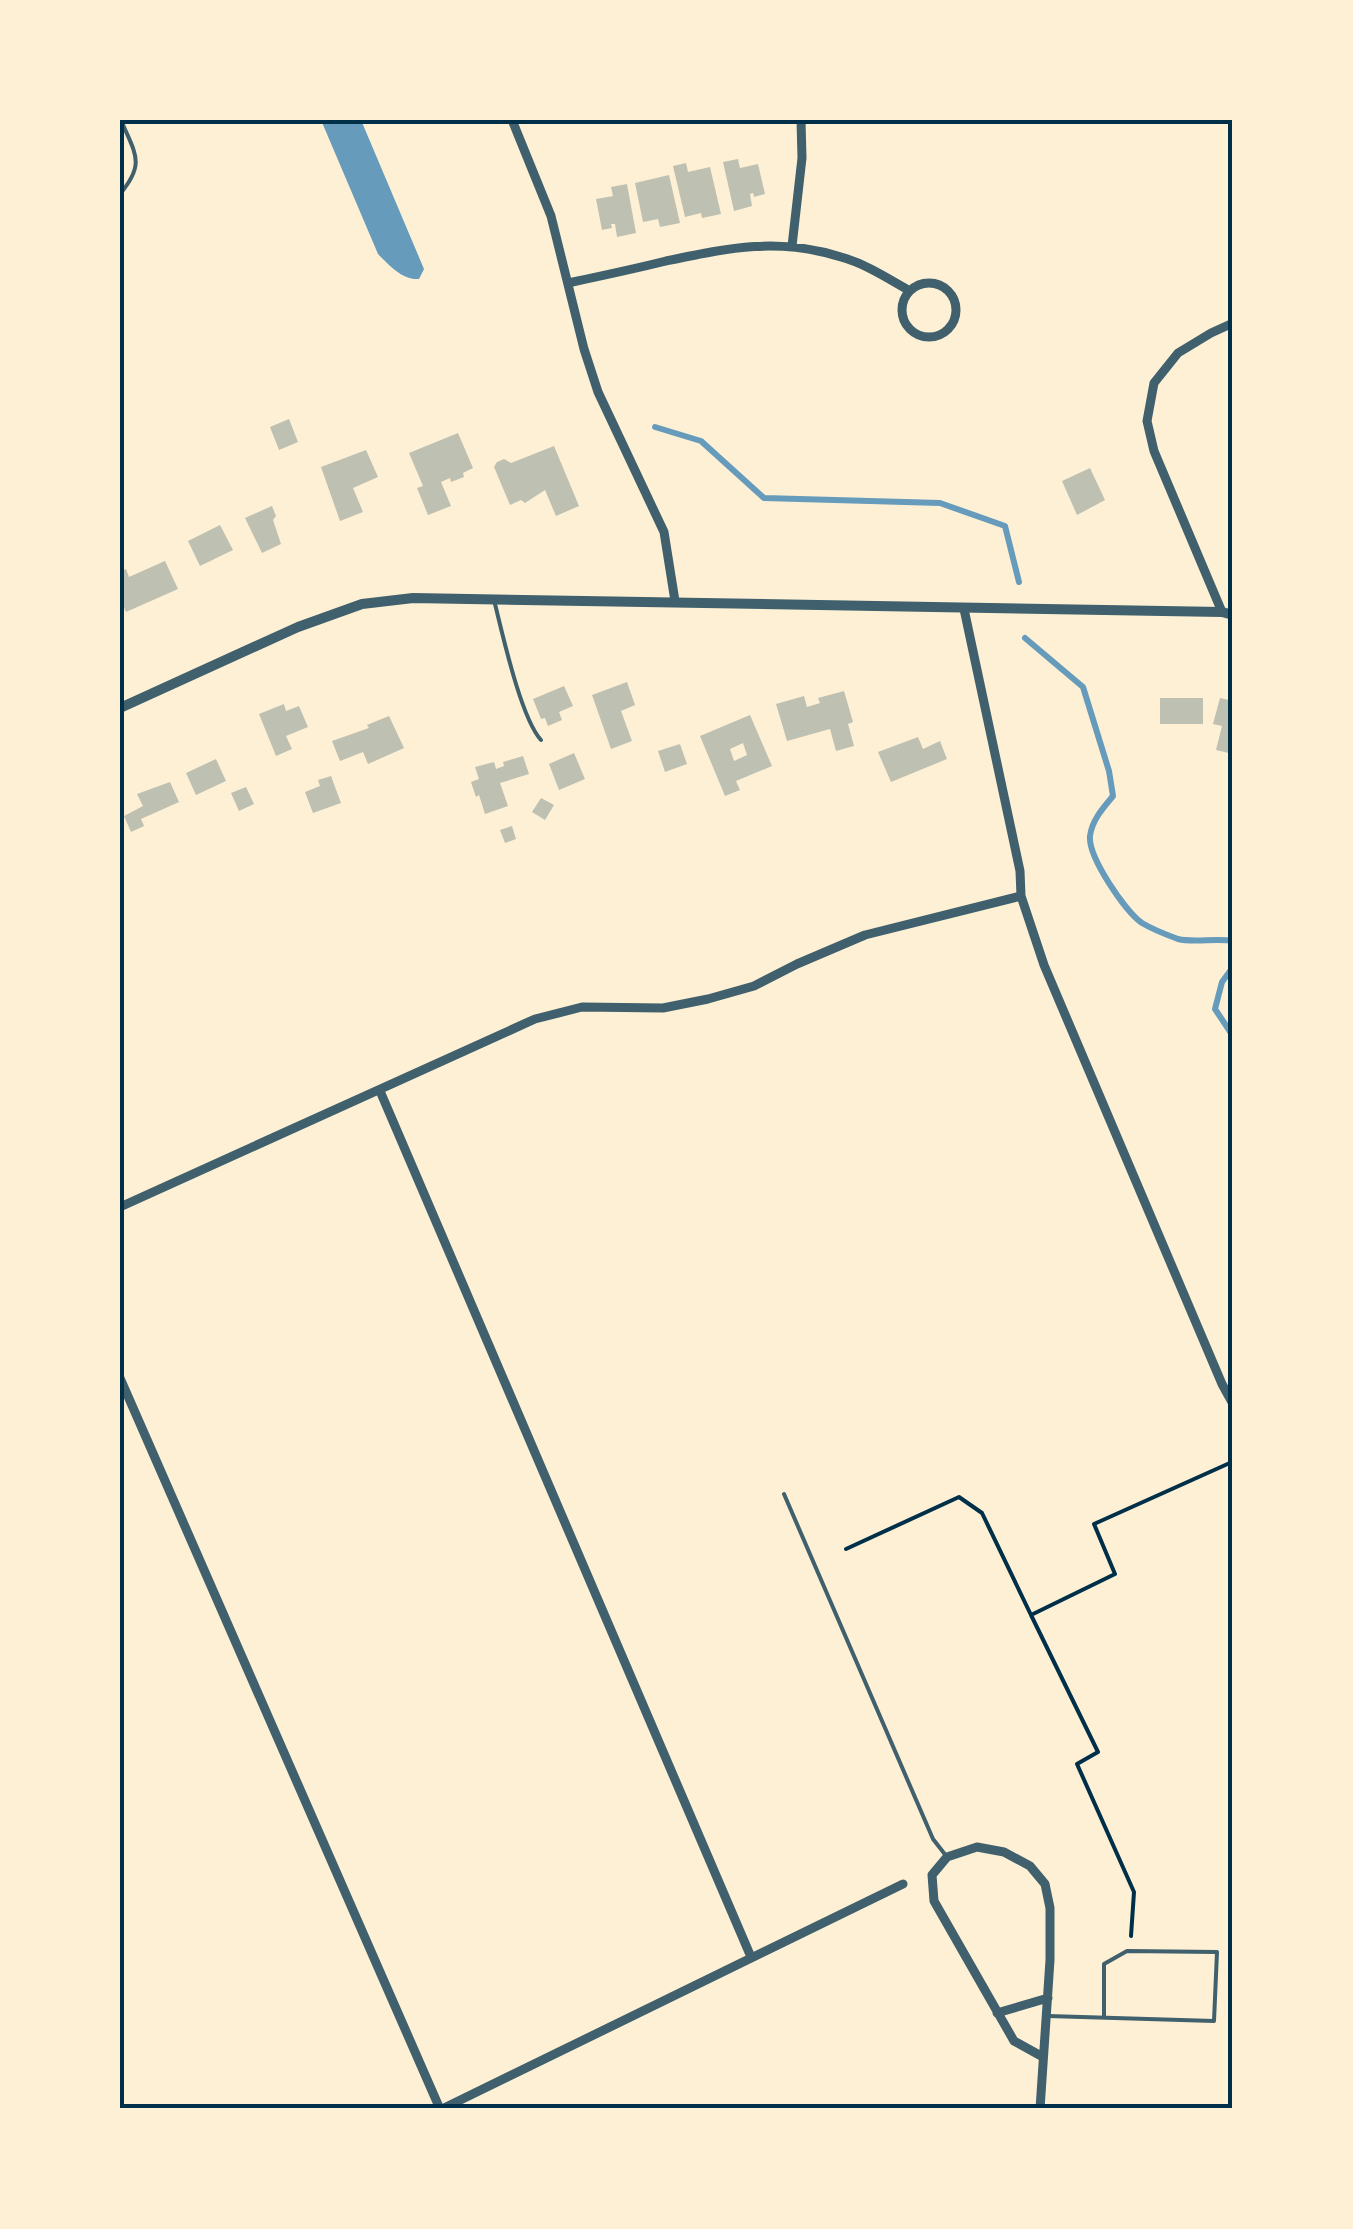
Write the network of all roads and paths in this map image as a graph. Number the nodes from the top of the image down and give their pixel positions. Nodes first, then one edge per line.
1 (121, 120) edge
2 (512, 120) edge
3 (801, 120) edge
4 (120, 194) edge
5 (792, 246) junction
6 (568, 283) junction
7 (910, 291) junction
8 (1233, 323) edge
9 (494, 599) junction
10 (675, 602) junction
11 (964, 608) junction
12 (1228, 614) edge
13 (120, 708) edge
14 (542, 740) dead end
15 (1021, 896) junction
16 (380, 1091) junction
17 (120, 1206) edge
18 (120, 1378) edge
19 (1233, 1404) edge
20 (1232, 1462) edge
21 (784, 1494) dead end
22 (846, 1549) dead end
23 (1031, 1615) junction
24 (947, 1858) junction
25 (903, 1884) dead end
26 (1131, 1936) dead end
27 (751, 1957) junction
28 (1048, 1998) junction
29 (998, 2013) junction
30 (1047, 2016) junction
31 (1104, 2016) junction
32 (1043, 2056) junction
33 (441, 2109) edge
34 (1040, 2109) edge

1 - 4 lane
2 - 6 street
3 - 5 street
5 - 6 street
5 - 7 street
6 - 10 street
7 - 7 street
8 - 12 street
9 - 10 street
9 - 13 street
9 - 14 lane
10 - 11 street
11 - 12 street
11 - 15 street
15 - 16 street
15 - 19 street
16 - 17 street
16 - 27 street
18 - 33 street
20 - 23 path
21 - 24 lane
22 - 23 path
23 - 26 path
24 - 28 street
24 - 29 street
25 - 27 street
27 - 33 street
28 - 29 street
28 - 30 street
29 - 32 street
30 - 31 lane
30 - 32 street
31 - 31 lane
32 - 34 street

